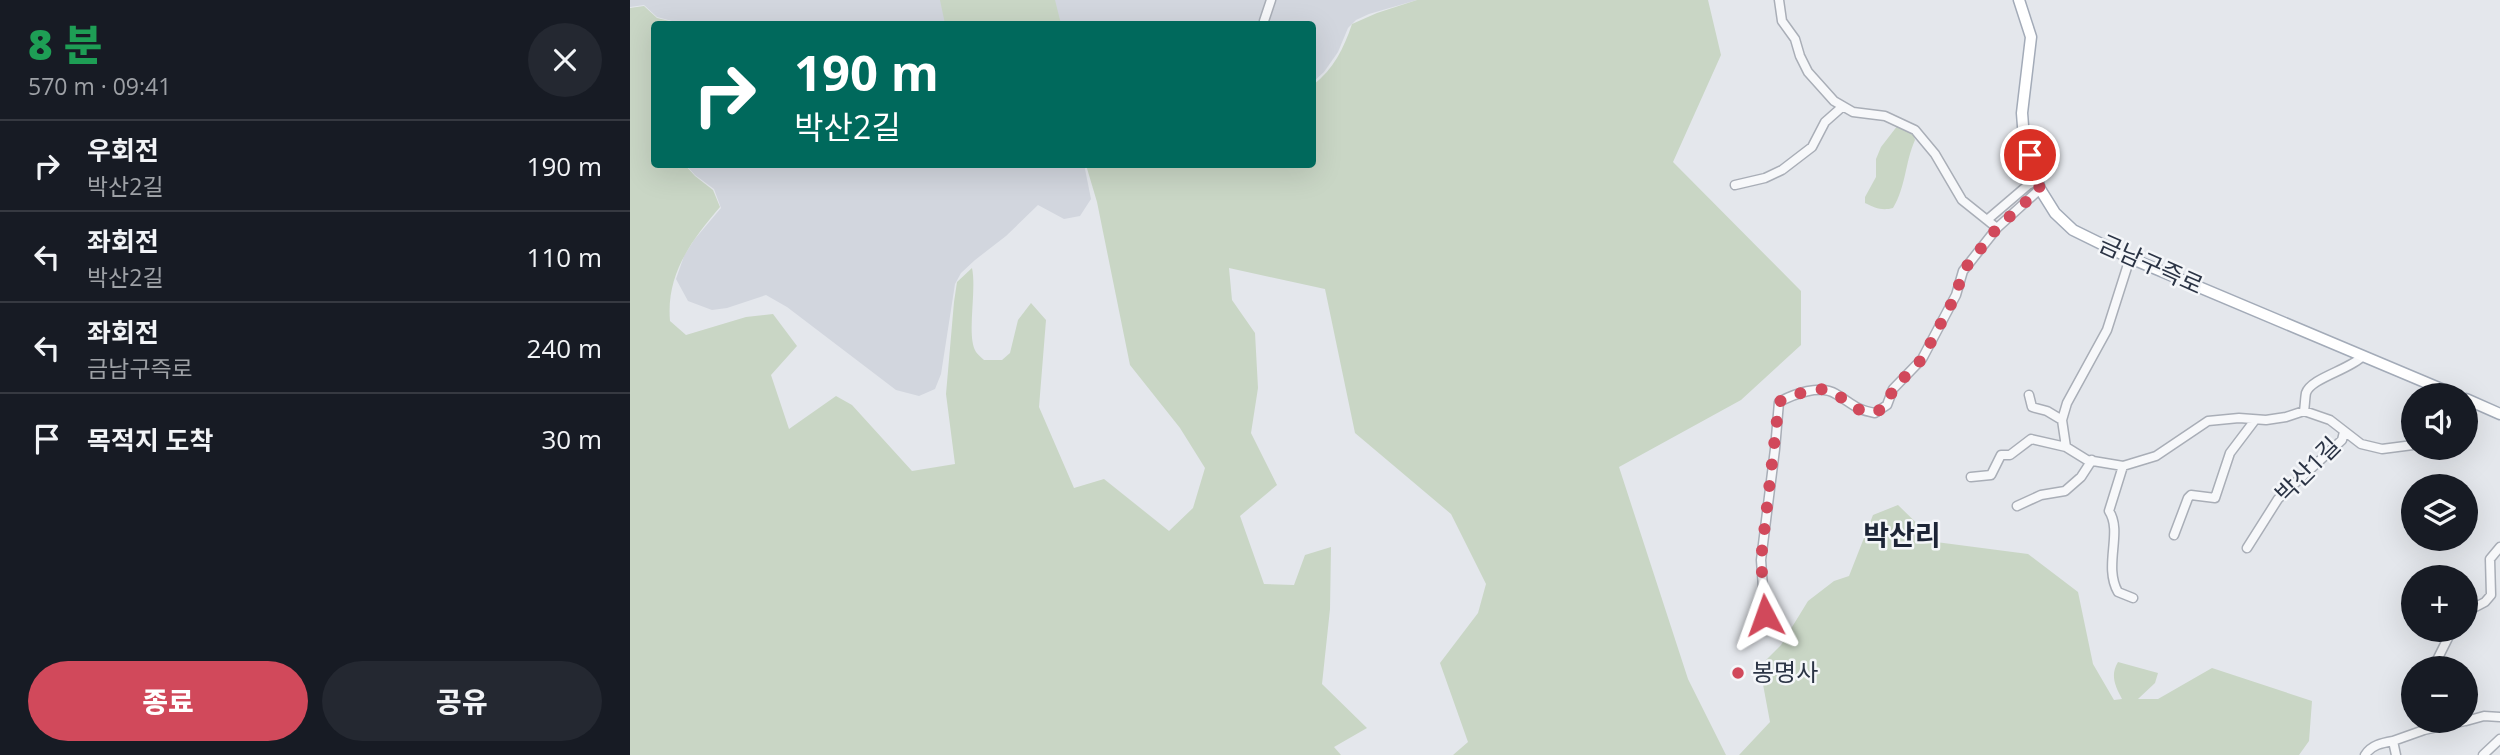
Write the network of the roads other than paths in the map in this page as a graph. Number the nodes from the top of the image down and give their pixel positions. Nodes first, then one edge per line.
1 (1271, 0) edge
2 (1779, 0) edge
3 (2019, 0) edge
4 (1264, 21) dead end
5 (1842, 107) junction
6 (2039, 185) junction
7 (1735, 186) dead end
8 (1987, 220) junction
9 (1997, 228) junction
10 (2130, 258) junction
11 (2363, 356) junction
12 (2427, 383) edge
13 (2029, 395) dead end
14 (2478, 405) edge
15 (2304, 411) junction
16 (2500, 414) edge
17 (2062, 420) junction
18 (2255, 420) junction
19 (2344, 432) junction
20 (2066, 447) junction
21 (2401, 447) edge
22 (2092, 460) junction
23 (2123, 466) junction
24 (1971, 477) dead end
25 (2017, 506) dead end
26 (2174, 535) dead end
27 (2500, 547) edge
28 (2247, 548) dead end
29 (2133, 598) dead end
30 (2478, 606) edge
31 (1745, 640) dead end
32 (2500, 711) edge
33 (2484, 716) junction
34 (2500, 717) edge
35 (2478, 718) edge
36 (2410, 733) edge
37 (2500, 739) edge
38 (2393, 741) junction
39 (2365, 755) edge
40 (2396, 755) edge
41 (2483, 755) edge

1 - 4 street
2 - 5 street
3 - 6 main road, 금남구즉로
5 - 7 street
5 - 8 street
6 - 8 street
6 - 9 street
6 - 10 main road, 금남구즉로
8 - 9 street
9 - 31 street
10 - 11 main road, 금남구즉로
10 - 17 street
11 - 12 main road, 금남구즉로
11 - 15 street, 박산1길
13 - 17 street
14 - 16 main road
15 - 18 street, 박산1길
15 - 19 street, 박산1길
17 - 20 street
18 - 23 street, 박산1길
18 - 26 street
19 - 21 street
19 - 28 street, 박산1길
20 - 22 street, 박산1길
20 - 24 street, 박산1길
22 - 23 street, 박산1길
22 - 25 street
23 - 29 street
27 - 30 street
32 - 33 street
33 - 34 street
33 - 35 street
36 - 38 street
37 - 41 street
38 - 39 street
38 - 40 street

